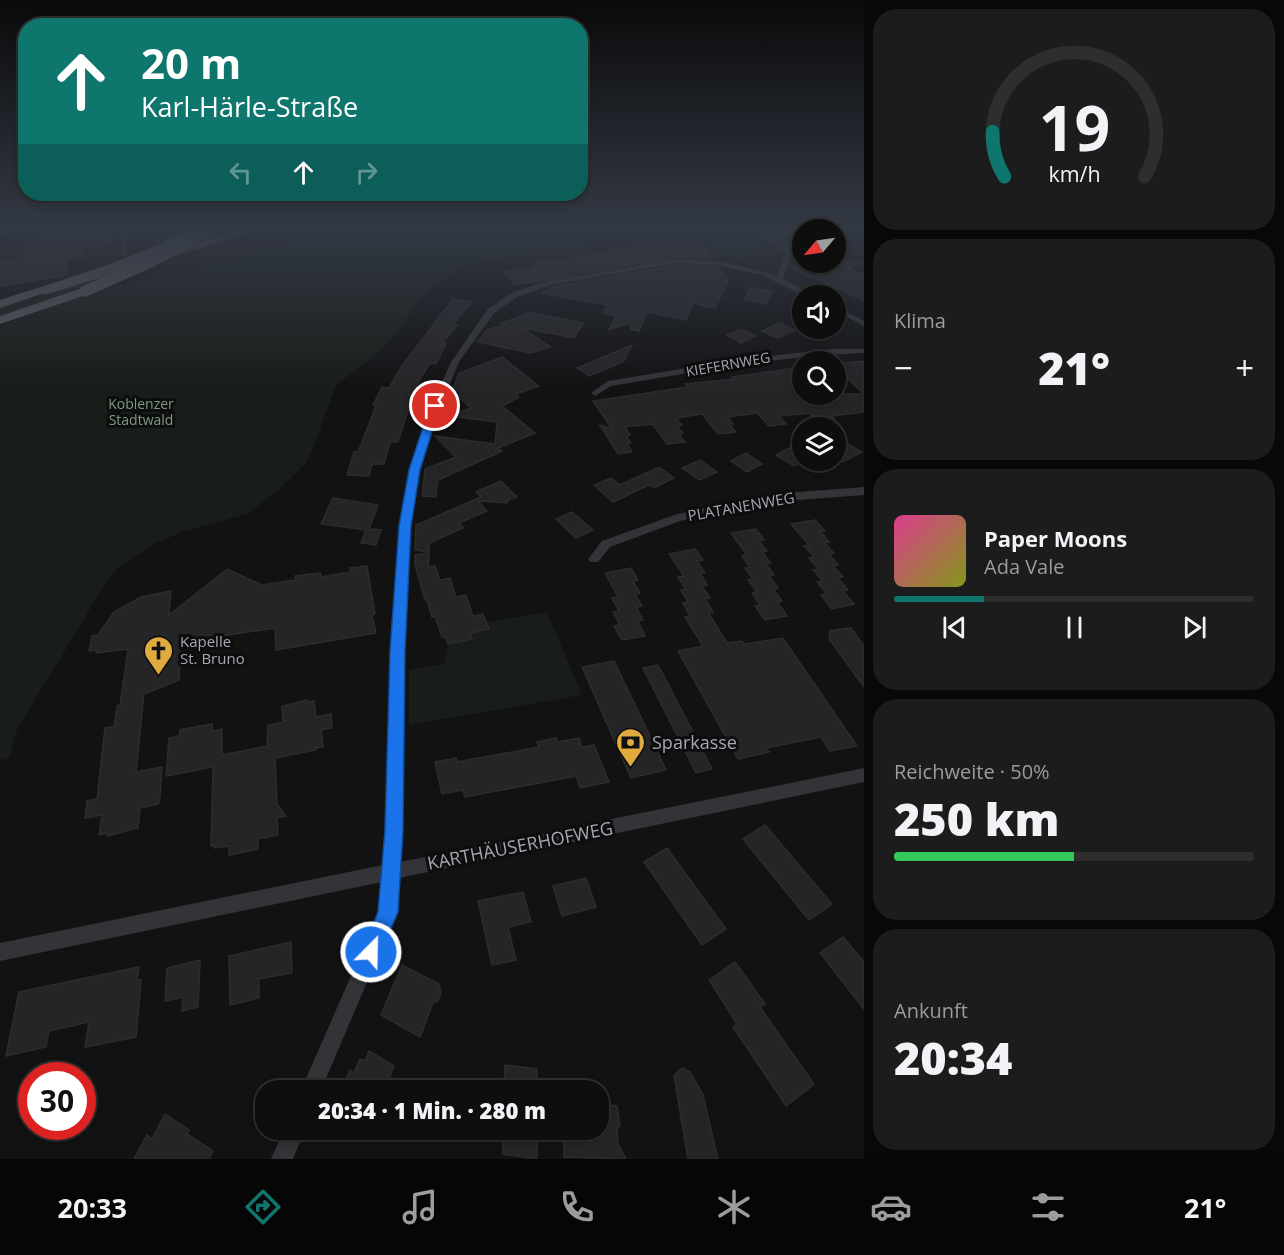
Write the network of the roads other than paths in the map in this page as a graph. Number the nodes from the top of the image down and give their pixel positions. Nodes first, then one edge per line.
1 (68, 282) edge
2 (75, 282) edge
3 (106, 282) edge
4 (560, 282) edge
5 (19, 299) junction
6 (0, 304) edge
7 (846, 314) edge
8 (0, 320) edge
9 (864, 324) edge
10 (864, 351) edge
11 (595, 393) dead end
12 (864, 490) edge
13 (594, 559) dead end
14 (864, 775) edge
15 (391, 871) junction
16 (0, 952) edge
17 (315, 1080) edge
18 (291, 1140) edge
19 (282, 1159) edge

1 - 5 highway
2 - 5 main road
3 - 8 highway, bridge
4 - 15 street
5 - 6 highway
7 - 9 street
10 - 11 street, KIEFERNWEG
12 - 13 street, PLATANENWEG
14 - 15 street, KARTHÄUSERHOFWEG
15 - 16 street, KARTHÄUSERHOFWEG
15 - 17 street
18 - 19 street

